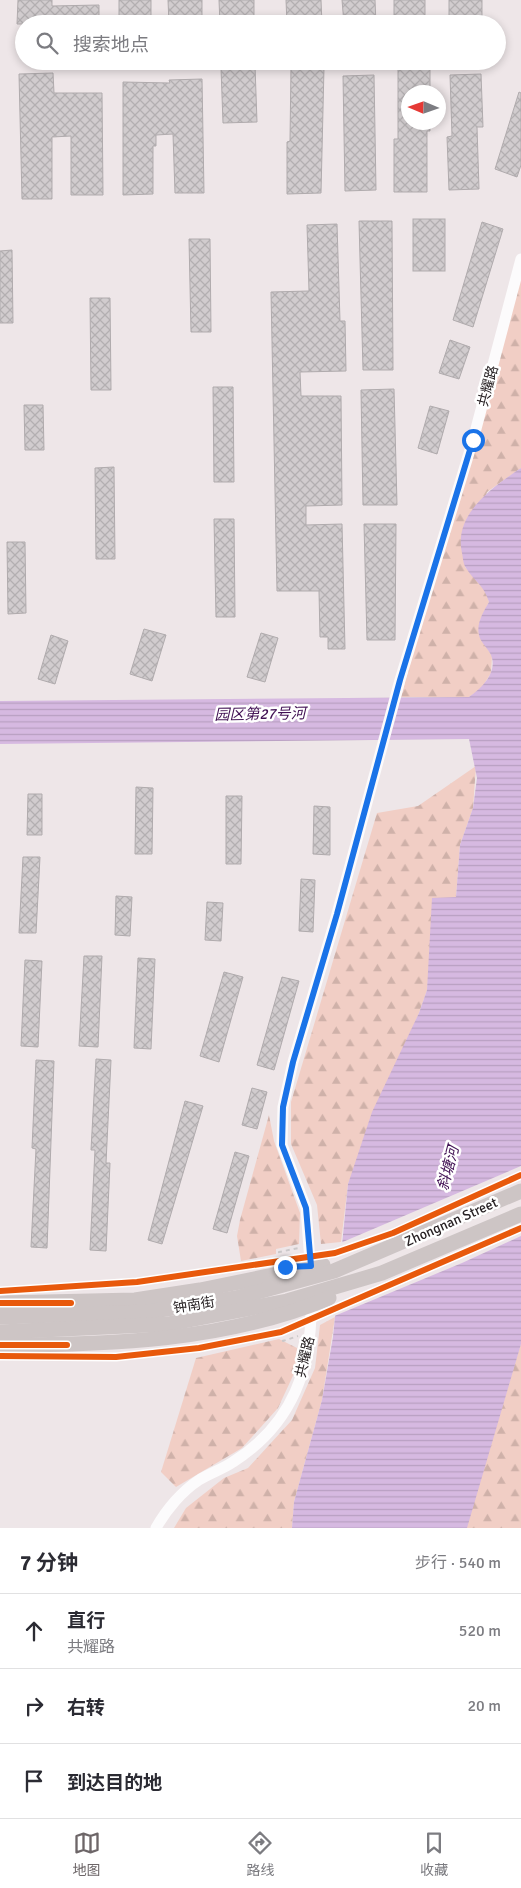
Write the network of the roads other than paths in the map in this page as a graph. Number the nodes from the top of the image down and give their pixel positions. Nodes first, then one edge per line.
1 (521, 259) edge
2 (521, 1191) edge
3 (521, 1214) edge
4 (381, 1252) junction
5 (382, 1273) junction
6 (0, 1303) edge
7 (0, 1317) edge
8 (0, 1332) edge
9 (0, 1345) edge
10 (156, 1528) edge

1 - 10 street, 共耀路
2 - 4 main road, Zhongnan Street
3 - 5 main road, Zhongnan Street
4 - 6 main road
4 - 7 main road, 钟南街
5 - 8 main road, 钟南街
5 - 9 main road

